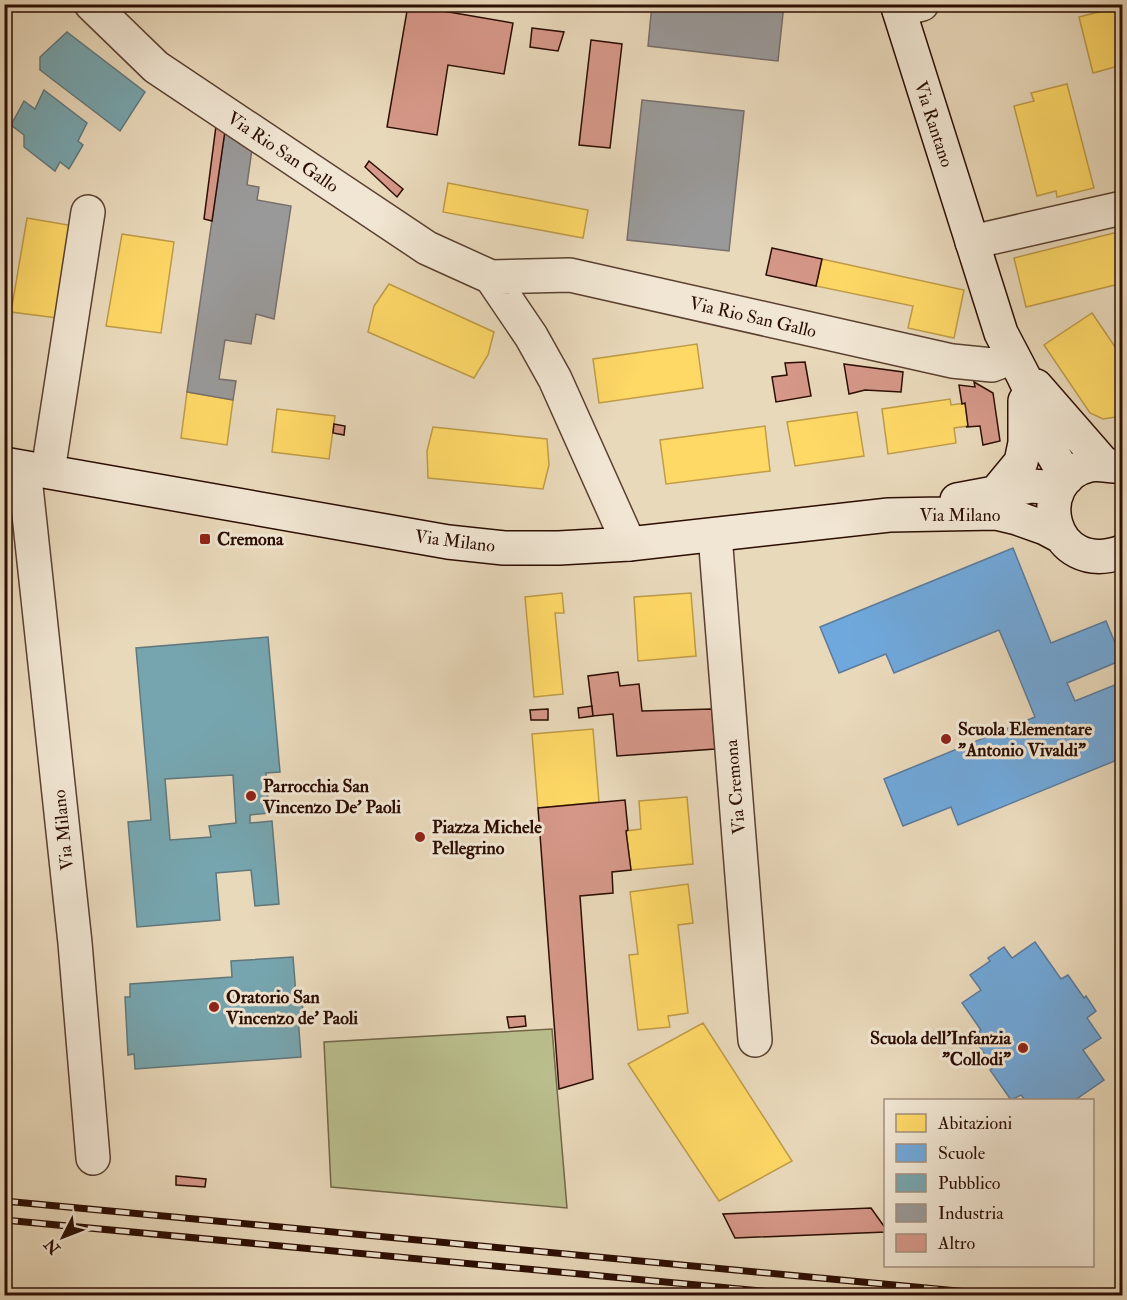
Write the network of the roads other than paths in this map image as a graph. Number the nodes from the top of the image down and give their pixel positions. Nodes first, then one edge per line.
1 (91, 4) edge
2 (906, 6) edge
3 (1122, 208) edge
4 (88, 212) dead end
5 (972, 242) junction
6 (491, 277) junction
7 (1018, 366) junction
8 (1116, 467) edge
9 (26, 468) edge
10 (1063, 483) junction
11 (996, 491) junction
12 (889, 515) junction
13 (715, 535) junction
14 (1062, 537) junction
15 (628, 544) junction
16 (1108, 555) edge
17 (1122, 576) edge
18 (755, 1040) dead end
19 (93, 1158) dead end

1 - 6 street, Via Rio San Gallo
2 - 5 street, Via Rantano
3 - 5 street
4 - 9 street
5 - 7 street, Via Rantano
6 - 7 street, Via Rio San Gallo
6 - 15 street
7 - 8 street, Via Rantano
7 - 10 street, Via Rantano
7 - 11 street
8 - 10 street, Via Milano
9 - 15 street, Via Milano
9 - 19 street, Via Milano
10 - 11 street, Via Milano
10 - 14 street
11 - 12 street, Via Milano
12 - 13 street, Via Milano
12 - 14 street, Via Milano
13 - 15 street, Via Milano
13 - 18 street, Via Cremona
14 - 16 street, Via Milano
16 - 17 street, Via Milano

